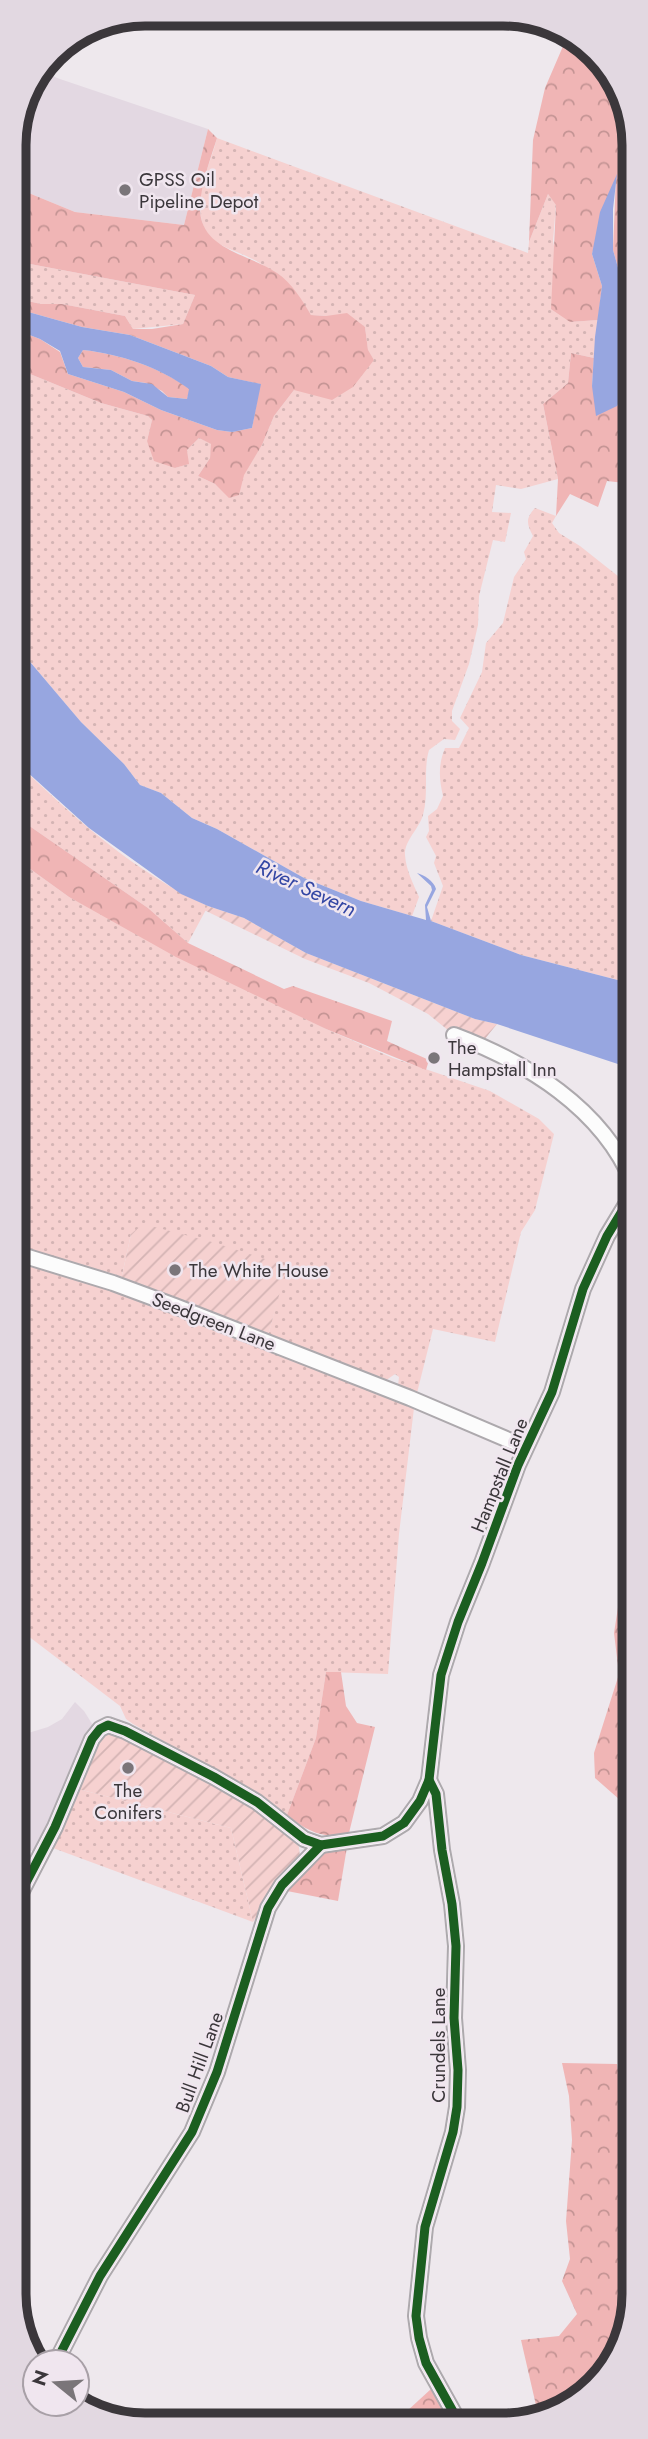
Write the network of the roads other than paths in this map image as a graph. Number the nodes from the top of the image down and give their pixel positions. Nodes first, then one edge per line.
1 (454, 1035) dead end
2 (622, 1162) edge
3 (622, 1212) edge
4 (26, 1257) edge
5 (525, 1447) junction
6 (429, 1780) junction
7 (321, 1845) junction
8 (26, 1882) edge
9 (63, 2348) edge
10 (454, 2413) edge

1 - 2 street
3 - 5 street, Hampstall Lane
4 - 5 street, Seedgreen Lane
5 - 6 street, Hampstall Lane
6 - 7 street
6 - 10 street, Crundels Lane
7 - 8 street
7 - 9 street, Bull Hill Lane

